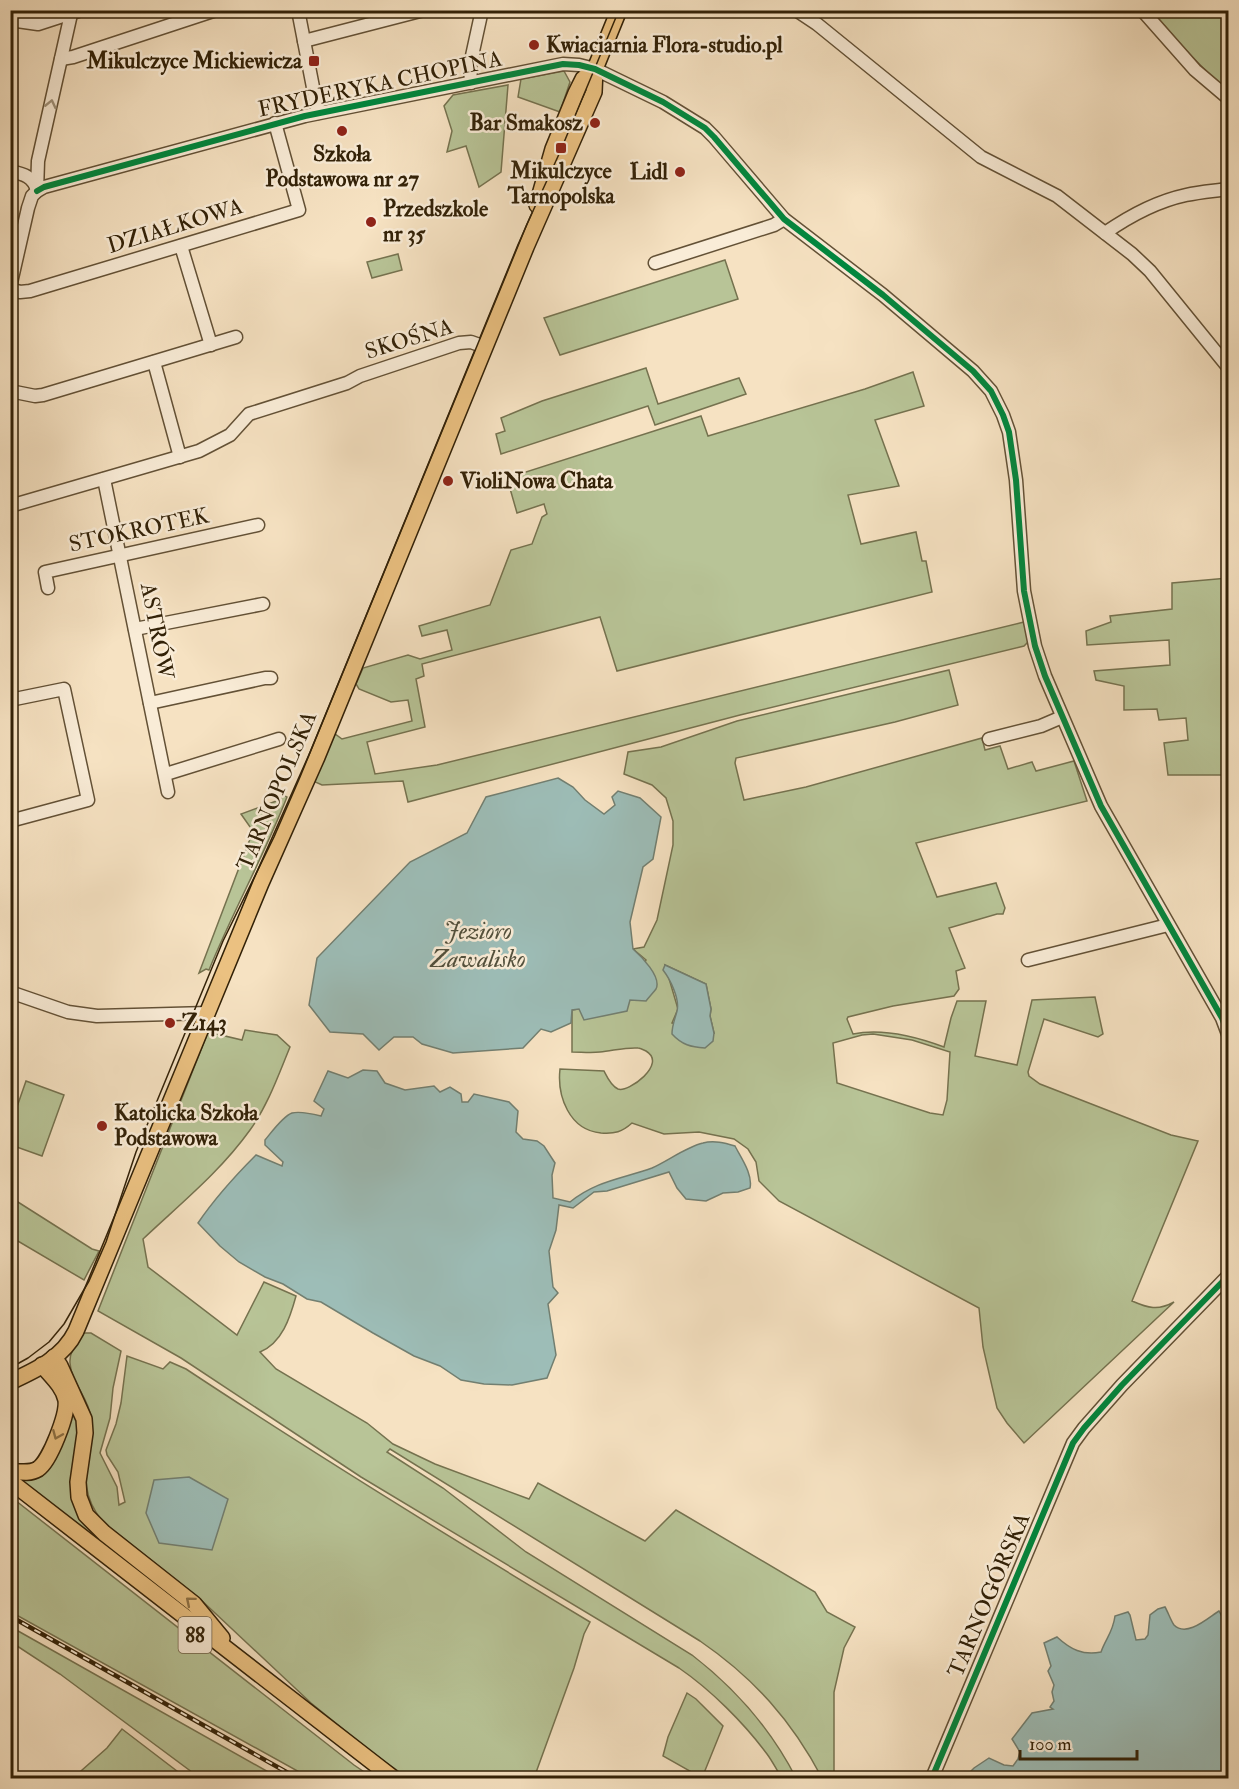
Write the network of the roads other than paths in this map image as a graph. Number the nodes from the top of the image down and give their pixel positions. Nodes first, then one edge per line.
1 (216, 10) edge
2 (298, 10) edge
3 (424, 10) edge
4 (482, 10) edge
5 (619, 10) edge
6 (796, 10) edge
7 (1142, 10) edge
8 (76, 12) edge
9 (10, 20) edge
10 (38, 24) junction
11 (304, 41) junction
12 (62, 54) junction
13 (595, 69) junction
14 (471, 82) junction
15 (1228, 98) edge
16 (318, 113) junction
17 (275, 123) junction
18 (38, 161) junction
19 (16, 172) edge
20 (63, 182) junction
21 (1228, 189) edge
22 (37, 191) junction
23 (784, 219) junction
24 (1105, 233) junction
25 (181, 246) junction
26 (655, 263) dead end
27 (10, 288) edge
28 (236, 338) dead end
29 (211, 345) junction
30 (484, 347) junction
31 (154, 362) junction
32 (1228, 367) edge
33 (10, 391) edge
34 (180, 457) junction
35 (104, 479) junction
36 (10, 506) edge
37 (258, 525) dead end
38 (121, 555) junction
39 (48, 588) dead end
40 (263, 604) dead end
41 (135, 629) junction
42 (271, 678) dead end
43 (10, 700) edge
44 (150, 703) junction
45 (1062, 717) junction
46 (279, 738) dead end
47 (989, 739) dead end
48 (165, 774) junction
49 (168, 792) dead end
50 (10, 821) edge
51 (1168, 925) junction
52 (1028, 960) dead end
53 (10, 992) edge
54 (208, 1013) junction
55 (1228, 1034) edge
56 (1228, 1276) edge
57 (53, 1358) junction
58 (10, 1382) edge
59 (10, 1471) edge
60 (10, 1480) edge
61 (10, 1491) edge
62 (242, 1661) junction
63 (379, 1779) edge
64 (393, 1779) edge
65 (932, 1779) edge

1 - 12 street
2 - 11 street
3 - 11 street
4 - 14 street
5 - 13 main road, TARNOPOLSKA
6 - 24 street
7 - 15 street
8 - 10 street
8 - 12 street
9 - 10 street
10 - 12 street
11 - 16 street
18 -> 12 street
13 - 14 street, FRYDERYKA CHOPINA
13 - 23 street, FRYDERYKA CHOPINA
13 - 30 main road, TARNOPOLSKA
14 - 16 street, FRYDERYKA CHOPINA
16 - 17 street, FRYDERYKA CHOPINA
17 - 20 street, FRYDERYKA CHOPINA
17 - 25 street, DZIAŁKOWA
18 - 19 street
18 - 20 street
18 - 22 street
19 - 22 street
20 - 22 street, FRYDERYKA CHOPINA
21 - 24 street
22 - 27 street
23 - 26 street
23 - 45 street, FRYDERYKA CHOPINA
24 - 32 street
25 - 27 street, DZIAŁKOWA
25 - 29 street
28 - 29 street
29 - 31 street
30 - 34 street, SKOŚNA
30 - 54 main road, TARNOPOLSKA
31 - 33 street
31 - 34 street
34 - 35 street, SKOŚNA
35 - 36 street, SKOŚNA
35 - 38 street, ASTRÓW
37 - 38 street, STOKROTEK
38 - 39 street, STOKROTEK
38 - 41 street, ASTRÓW
40 - 41 street
41 - 44 street, ASTRÓW
42 - 44 street
43 - 50 street
44 - 48 street, ASTRÓW
45 - 47 street
45 - 51 street, FRYDERYKA CHOPINA
46 - 48 street
48 - 49 street, ASTRÓW
51 - 52 street
51 - 55 street, FRYDERYKA CHOPINA
53 - 54 street
54 - 57 main road, TARNOPOLSKA
56 - 65 street, TARNOGÓRSKA
57 - 58 main road
57 -> 59 main road
62 -> 57 main road
60 - 62 main road, 88
61 - 63 main road, 88
62 - 64 main road, 88

